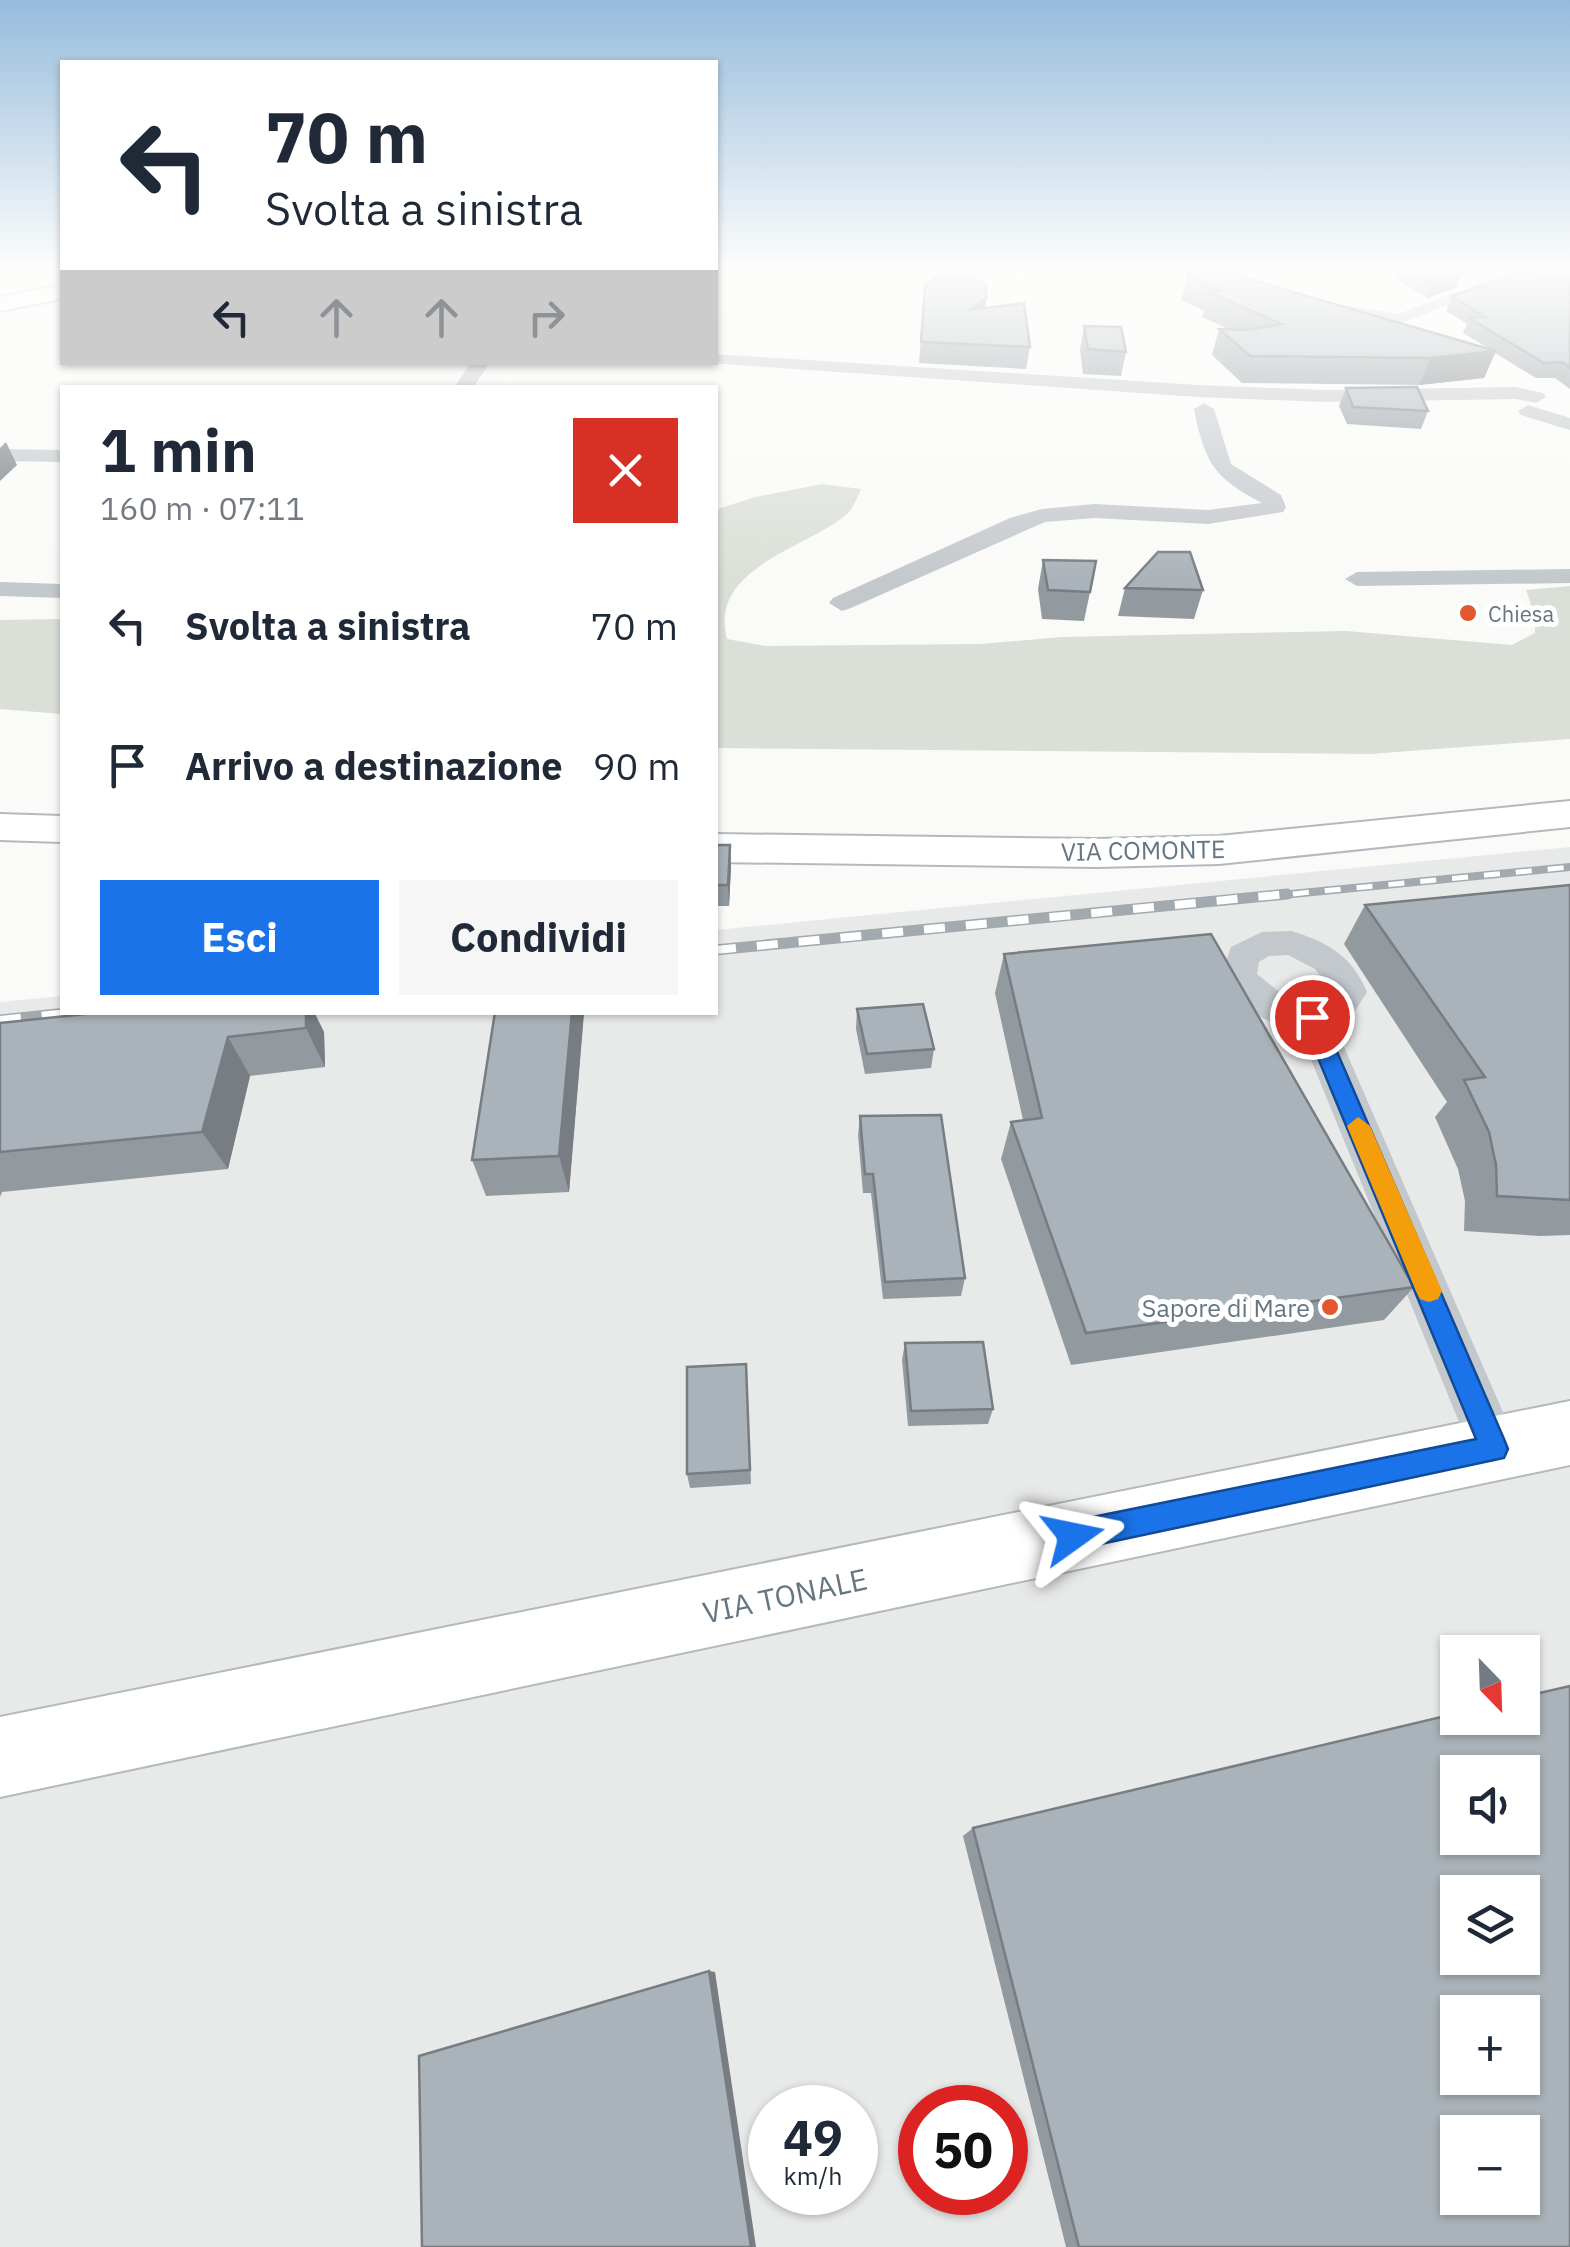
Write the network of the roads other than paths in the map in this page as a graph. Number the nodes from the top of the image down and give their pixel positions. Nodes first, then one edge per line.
1 (882, 372) edge
2 (905, 372) edge
3 (1294, 395) junction
4 (1204, 409) junction
5 (1570, 421) edge
6 (1, 455) edge
7 (60, 456) edge
8 (1570, 576) edge
9 (1357, 578) dead end
10 (0, 590) edge
11 (60, 592) edge
12 (842, 603) dead end
13 (1570, 814) edge
14 (0, 827) edge
15 (60, 829) edge
16 (718, 848) edge
17 (1312, 1017) dead end
18 (1570, 1433) edge
19 (1494, 1449) junction
20 (0, 1758) edge

1 - 4 street
2 - 3 street
3 - 4 street
3 - 5 street
4 - 12 street
6 - 7 street
8 - 9 street
10 - 11 street
13 - 16 main road, VIA COMONTE
14 - 15 main road
17 - 19 street
18 - 19 main road, VIA TONALE
19 - 20 main road, VIA TONALE

